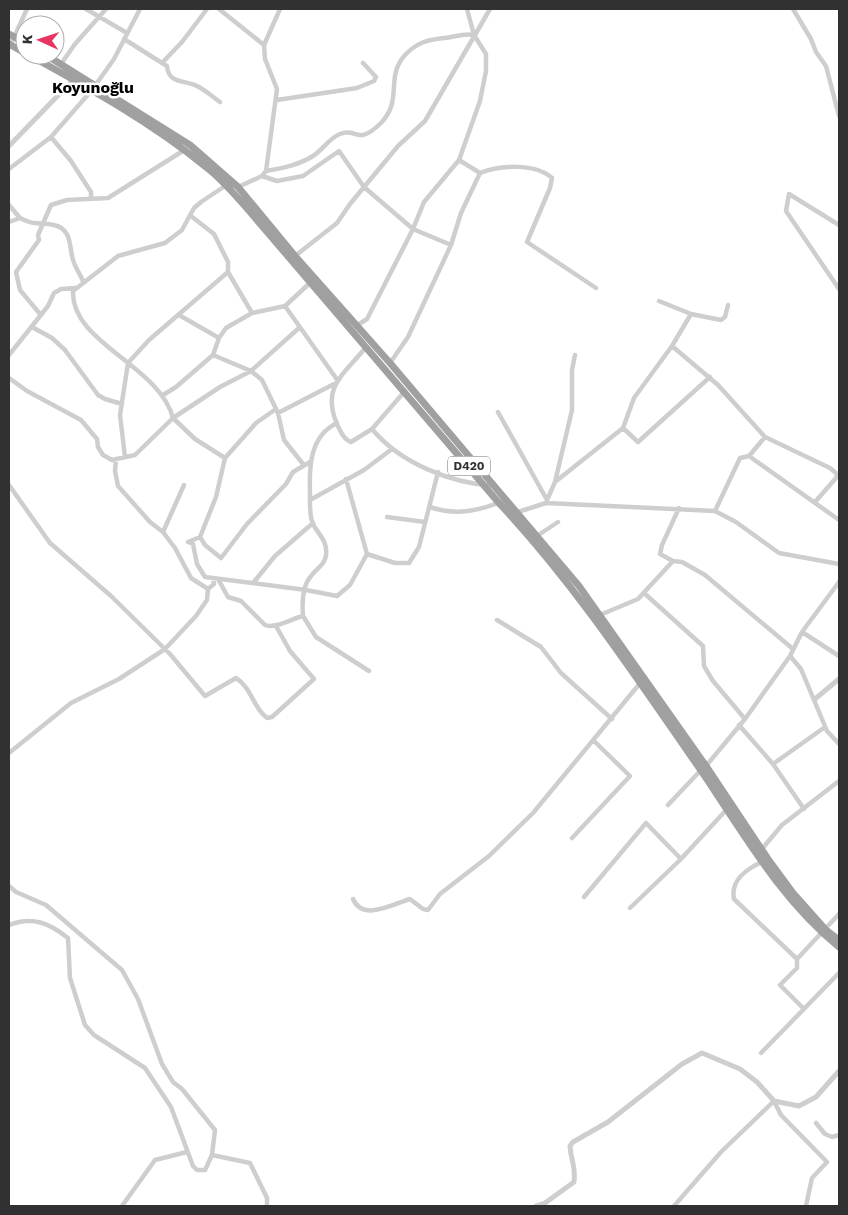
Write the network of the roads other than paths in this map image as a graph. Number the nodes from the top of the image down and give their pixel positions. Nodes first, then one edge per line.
1 (27, 9) edge
2 (86, 9) edge
3 (106, 9) edge
4 (140, 9) edge
5 (207, 9) edge
6 (219, 9) edge
7 (280, 9) edge
8 (467, 9) edge
9 (490, 9) edge
10 (794, 9) edge
11 (98, 16) junction
12 (127, 33) junction
13 (474, 35) junction
14 (124, 39) junction
15 (10, 41) edge
16 (264, 44) junction
17 (65, 59) edge
18 (162, 63) junction
19 (363, 63) dead end
20 (47, 65) edge
21 (63, 65) edge
22 (73, 80) junction
23 (94, 87) junction
24 (277, 100) junction
25 (220, 102) dead end
26 (839, 116) edge
27 (51, 137) junction
28 (9, 146) edge
29 (187, 148) junction
30 (459, 160) junction
31 (9, 169) edge
32 (266, 171) junction
33 (480, 173) junction
34 (262, 176) junction
35 (229, 183) junction
36 (238, 187) junction
37 (364, 187) junction
38 (91, 198) junction
39 (9, 205) edge
40 (191, 216) junction
41 (20, 218) junction
42 (9, 222) edge
43 (839, 225) edge
44 (42, 226) junction
45 (413, 229) junction
46 (451, 245) junction
47 (294, 256) junction
48 (228, 272) junction
49 (83, 281) junction
50 (312, 281) junction
51 (75, 288) junction
52 (596, 288) dead end
53 (839, 289) edge
54 (659, 301) dead end
55 (728, 305) dead end
56 (285, 306) junction
57 (40, 314) junction
58 (252, 314) junction
59 (691, 314) junction
60 (179, 315) junction
61 (32, 326) junction
62 (356, 326) junction
63 (299, 328) junction
64 (218, 338) junction
65 (672, 346) junction
66 (366, 347) junction
67 (9, 355) edge
68 (213, 355) junction
69 (575, 355) dead end
70 (128, 363) junction
71 (390, 363) junction
72 (252, 371) junction
73 (9, 378) edge
74 (710, 378) junction
75 (336, 383) junction
76 (405, 391) junction
77 (163, 394) junction
78 (122, 404) junction
79 (277, 411) junction
80 (498, 412) dead end
81 (173, 418) junction
82 (336, 423) junction
83 (623, 428) junction
84 (372, 429) junction
85 (764, 437) junction
86 (392, 449) junction
87 (749, 456) junction
88 (125, 457) junction
89 (225, 458) junction
90 (116, 459) junction
91 (310, 462) junction
92 (303, 464) junction
93 (438, 472) junction
94 (346, 479) junction
95 (555, 482) junction
96 (9, 485) edge
97 (184, 485) dead end
98 (486, 486) junction
99 (494, 486) junction
100 (548, 498) junction
101 (310, 500) junction
102 (502, 501) junction
103 (815, 502) junction
104 (546, 503) junction
105 (430, 507) junction
106 (679, 508) junction
107 (715, 511) junction
108 (518, 512) junction
109 (387, 517) dead end
110 (839, 520) edge
111 (425, 522) junction
112 (558, 522) dead end
113 (313, 523) junction
114 (163, 532) junction
115 (200, 536) junction
116 (537, 536) junction
117 (367, 554) junction
118 (672, 561) junction
119 (839, 564) edge
120 (215, 579) junction
121 (839, 582) edge
122 (253, 583) junction
123 (208, 589) junction
124 (306, 590) junction
125 (644, 593) junction
126 (600, 615) junction
127 (303, 616) junction
128 (497, 620) dead end
129 (276, 626) junction
130 (802, 632) junction
131 (165, 649) junction
132 (793, 649) junction
133 (790, 656) junction
134 (839, 656) edge
135 (369, 671) dead end
136 (839, 679) edge
137 (644, 682) junction
138 (815, 699) junction
139 (612, 719) junction
140 (745, 719) junction
141 (740, 725) junction
142 (825, 727) junction
143 (594, 741) junction
144 (839, 744) edge
145 (9, 753) edge
146 (773, 764) junction
147 (703, 768) junction
148 (839, 782) edge
149 (668, 805) dead end
150 (729, 808) junction
151 (804, 809) junction
152 (572, 838) dead end
153 (761, 850) junction
154 (681, 859) junction
155 (768, 859) junction
156 (760, 863) junction
157 (9, 886) edge
158 (584, 897) dead end
159 (352, 900) dead end
160 (630, 908) dead end
161 (839, 914) edge
162 (9, 925) edge
163 (824, 932) junction
164 (839, 940) edge
165 (839, 947) edge
166 (798, 959) junction
167 (839, 973) edge
168 (803, 1008) junction
169 (761, 1053) dead end
170 (839, 1071) edge
171 (774, 1101) junction
172 (816, 1123) dead end
173 (839, 1135) edge
174 (187, 1152) junction
175 (212, 1155) junction
176 (545, 1205) edge
177 (122, 1206) edge
178 (267, 1206) edge
179 (536, 1206) edge
180 (674, 1206) edge
181 (806, 1206) edge

1 - 15 street
2 - 11 street
3 - 11 street
4 - 12 street
5 - 18 street
6 - 16 street
7 - 16 street
8 - 13 street
9 - 13 street
10 - 26 street
11 - 12 street
11 - 17 street
12 - 14 street
13 - 30 street
13 - 32 street
13 - 37 street
14 - 18 street
14 - 23 street
16 - 24 street
18 - 25 street
19 - 24 street
20 - 22 highway, D420
21 - 23 highway, D420
22 - 23 highway, D420
22 - 28 street
23 - 27 street
23 - 29 highway, D420
24 - 32 street
27 - 31 street
27 - 38 street
29 - 35 highway, D420
29 - 38 street
30 - 33 street
30 - 45 street
32 - 34 street
33 - 46 street
33 - 52 street
34 - 36 street
34 - 37 street
35 - 36 highway, D420
35 - 40 street
35 - 50 highway, D420
36 - 47 highway, D420
37 - 45 street
37 - 47 street
38 - 44 street
39 - 41 street
40 - 48 street
40 - 49 street
41 - 42 street
41 - 44 street
43 - 53 street
44 - 49 street
44 - 57 street
45 - 46 street
45 - 62 street
46 - 71 street
47 - 50 highway, D420
48 - 58 street
48 - 60 street
49 - 51 street
50 - 56 street
50 - 62 highway, D420
50 - 66 highway, D420
51 - 57 street
51 - 70 street
54 - 59 street
55 - 59 street
56 - 58 street
56 - 63 street
57 - 61 street
58 - 64 street
59 - 65 street
60 - 64 street
60 - 70 street
61 - 67 street
61 - 78 street
62 - 71 highway, D420
63 - 72 street
63 - 75 street
64 - 68 street
65 - 74 street
65 - 83 street
66 - 75 street
66 - 76 highway, D420
68 - 72 street
68 - 77 street
69 - 95 street
70 - 77 street
70 - 78 street
71 - 99 highway, D420
72 - 79 street
72 - 81 street
73 - 90 street
74 - 83 street
74 - 85 street
75 - 79 street
75 - 82 street
76 - 84 street
76 - 98 highway, D420
77 - 81 street
78 - 88 street
79 - 89 street
79 - 92 street
80 - 100 street
81 - 88 street
81 - 89 street
82 - 84 street
82 - 91 street
83 - 95 street
84 - 86 street
85 - 87 street
85 - 103 street
86 - 93 street
86 - 94 street
87 - 103 street
87 - 107 street
88 - 90 street
89 - 115 street
90 - 114 street
91 - 92 street
91 - 101 street
92 - 115 street
93 - 98 street
93 - 105 street
94 - 101 street
94 - 117 street
95 - 100 street
96 - 131 street
97 - 114 street
98 - 99 street
98 - 102 highway, D420
99 - 102 highway, D420
100 - 104 street
101 - 113 street
102 - 105 street
102 - 108 highway, D420
102 - 137 highway, D420
103 - 110 street
104 - 106 street
104 - 108 street
105 - 111 street
106 - 107 street
106 - 118 street
107 - 119 street
108 - 116 highway, D420
109 - 111 street
111 - 117 street
112 - 116 street
113 - 122 street
113 - 124 street
114 - 123 street
115 - 120 street
116 - 126 highway, D420
117 - 124 street
118 - 125 street
118 - 132 street
120 - 122 street
120 - 123 street
120 - 129 street
121 - 130 street
122 - 124 street
123 - 131 street
124 - 127 street
125 - 126 street
125 - 140 street
126 - 137 highway, D420
127 - 129 street
127 - 135 street
128 - 139 street
129 - 131 street
130 - 132 street
130 - 134 street
131 - 145 street
132 - 133 street
133 - 138 street
133 - 140 street
136 - 138 street
137 - 139 street
137 - 147 highway, D420
138 - 142 street
139 - 143 street
140 - 141 street
141 - 146 street
141 - 147 street
142 - 144 street
142 - 146 street
143 - 152 street
143 - 159 street
146 - 151 street
147 - 149 street
147 - 150 highway, D420
148 - 151 street
150 - 153 highway, D420
150 - 154 street
150 - 156 highway, D420
151 - 153 street
153 - 155 highway, D420
154 - 158 street
154 - 160 street
155 - 156 street
155 - 163 highway, D420
156 - 163 highway, D420
156 - 166 street
157 - 175 street
161 - 163 street
162 - 174 street
163 - 164 highway, D420
163 - 165 highway, D420
163 - 166 street
166 - 168 street
167 - 168 street
168 - 169 street
170 - 171 street
171 - 176 street
171 - 180 street
171 - 181 street
172 - 173 street
174 - 175 street
174 - 177 street
175 - 178 street
176 - 179 street

